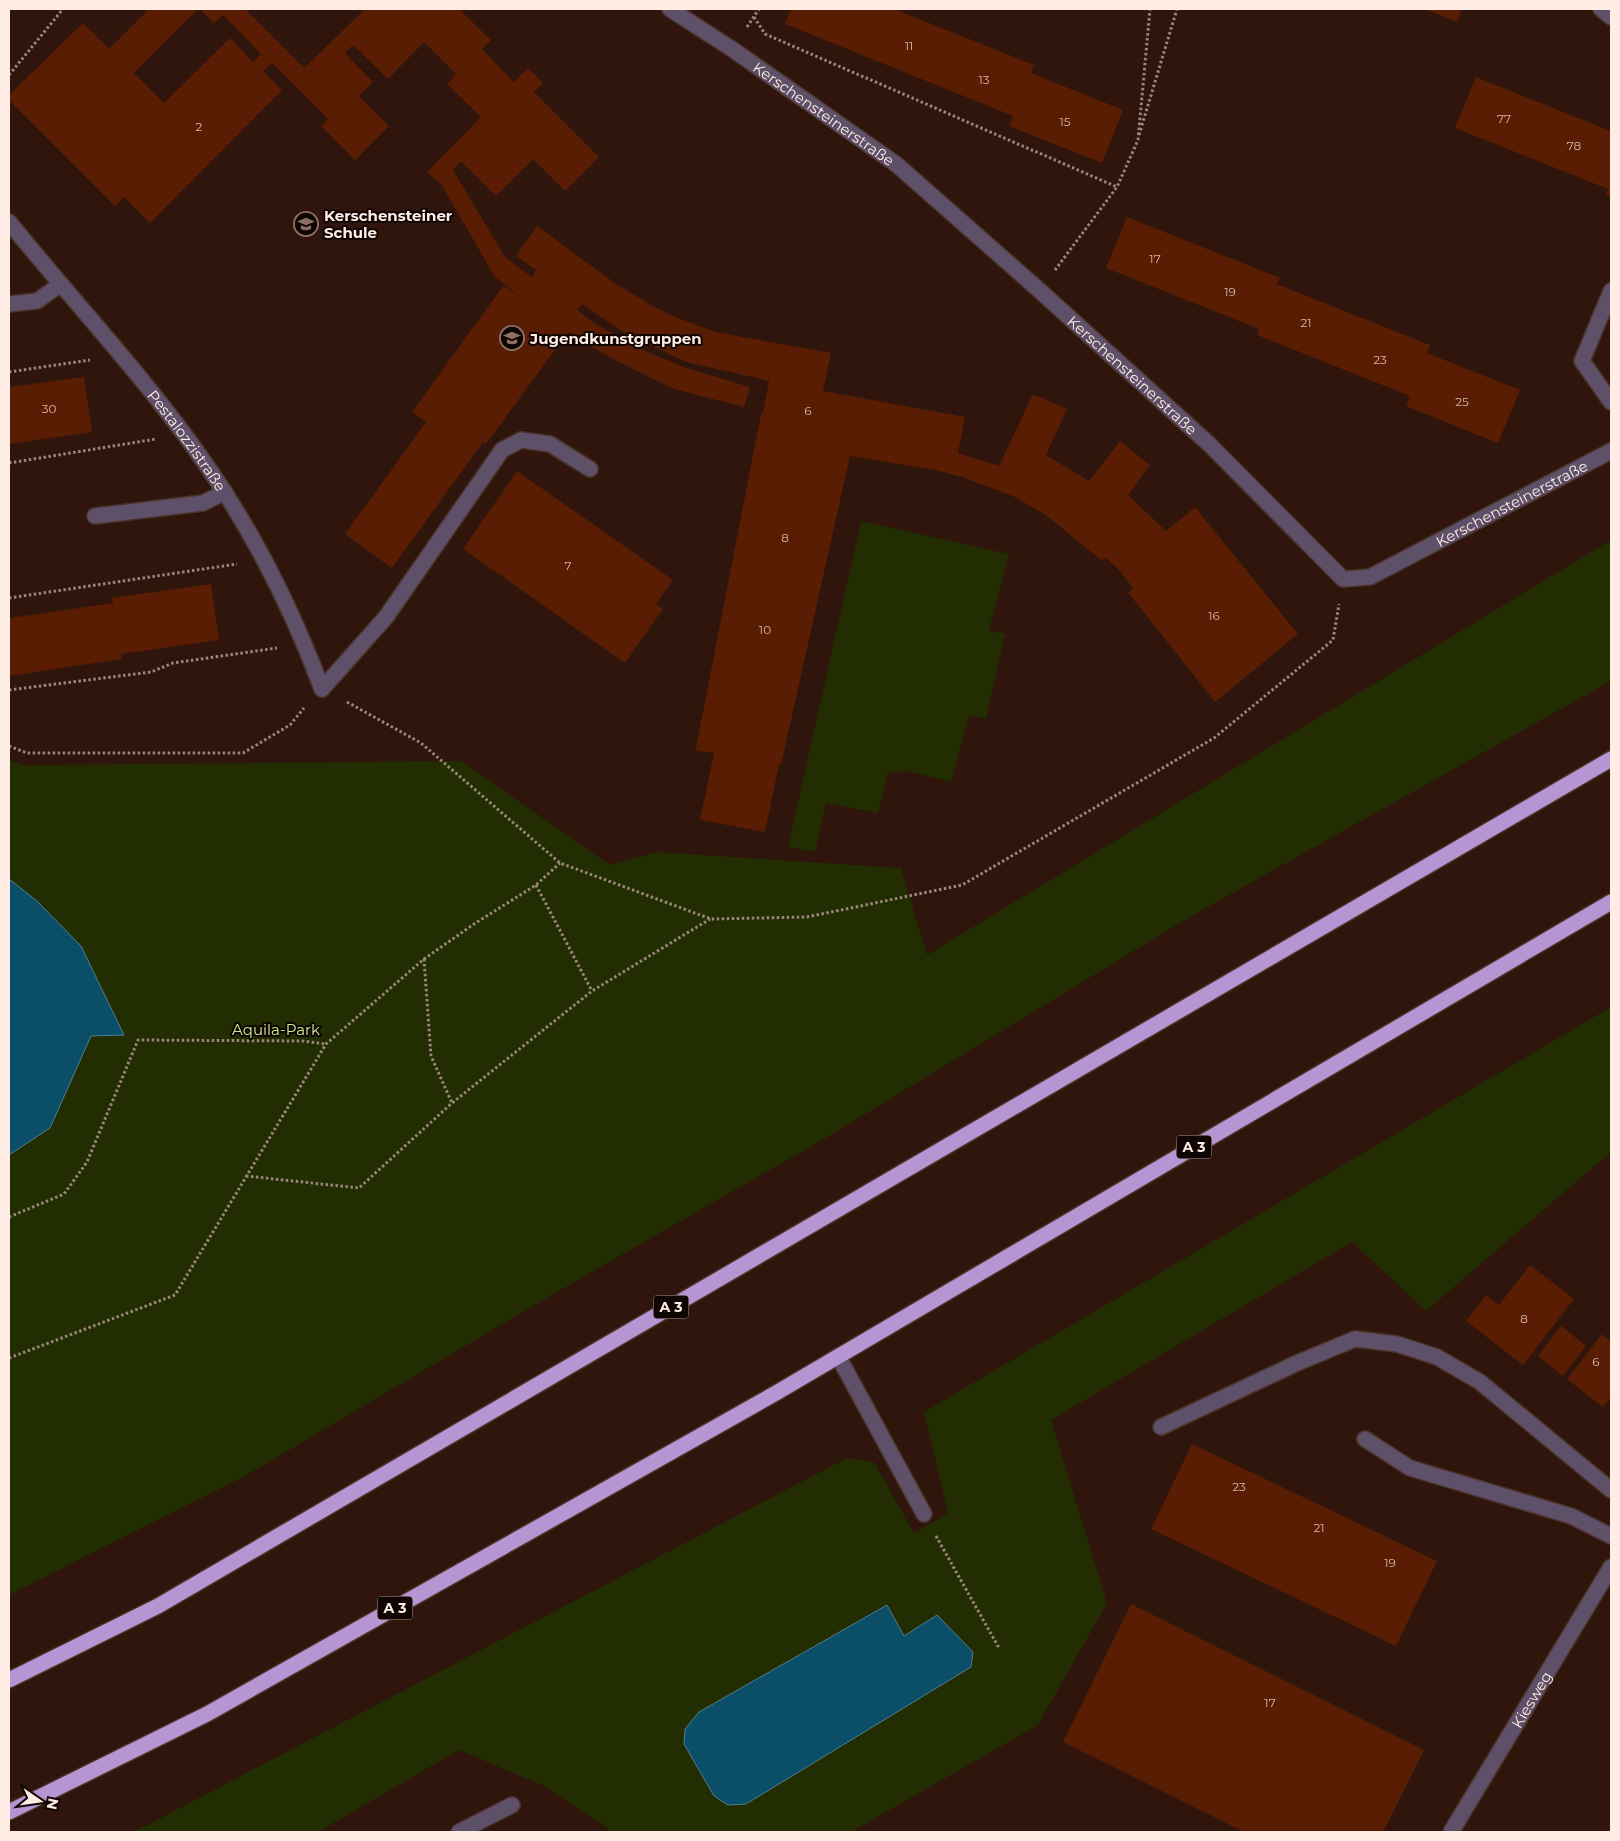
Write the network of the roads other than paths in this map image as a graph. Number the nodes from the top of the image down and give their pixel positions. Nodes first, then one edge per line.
1 (670, 9) edge
2 (1601, 9) edge
3 (1611, 17) edge
4 (9, 222) edge
5 (61, 284) junction
6 (1611, 290) edge
7 (9, 304) edge
8 (1611, 402) edge
9 (1611, 451) edge
10 (590, 469) dead end
11 (224, 492) junction
12 (95, 516) dead end
13 (1611, 760) edge
14 (1611, 902) edge
15 (838, 1356) junction
16 (1161, 1427) dead end
17 (1365, 1439) dead end
18 (1611, 1490) edge
19 (924, 1514) road end
20 (1611, 1536) edge
21 (1611, 1567) edge
22 (9, 1680) edge
23 (512, 1805) dead end
24 (9, 1812) edge
25 (459, 1832) edge
26 (1452, 1832) edge

1 - 9 street, Kerschensteinerstraße
2 - 3 street
4 - 5 street, Pestalozzistraße
5 - 7 street
5 - 11 street, Pestalozzistraße
6 - 8 street
10 - 11 street, Pestalozzistraße
11 - 12 street
13 - 22 highway, A 3
14 - 15 highway, A 3
15 - 19 street
15 - 24 highway, A 3
16 - 18 street
17 - 20 street
21 - 26 street, Kiesweg
23 - 25 street

